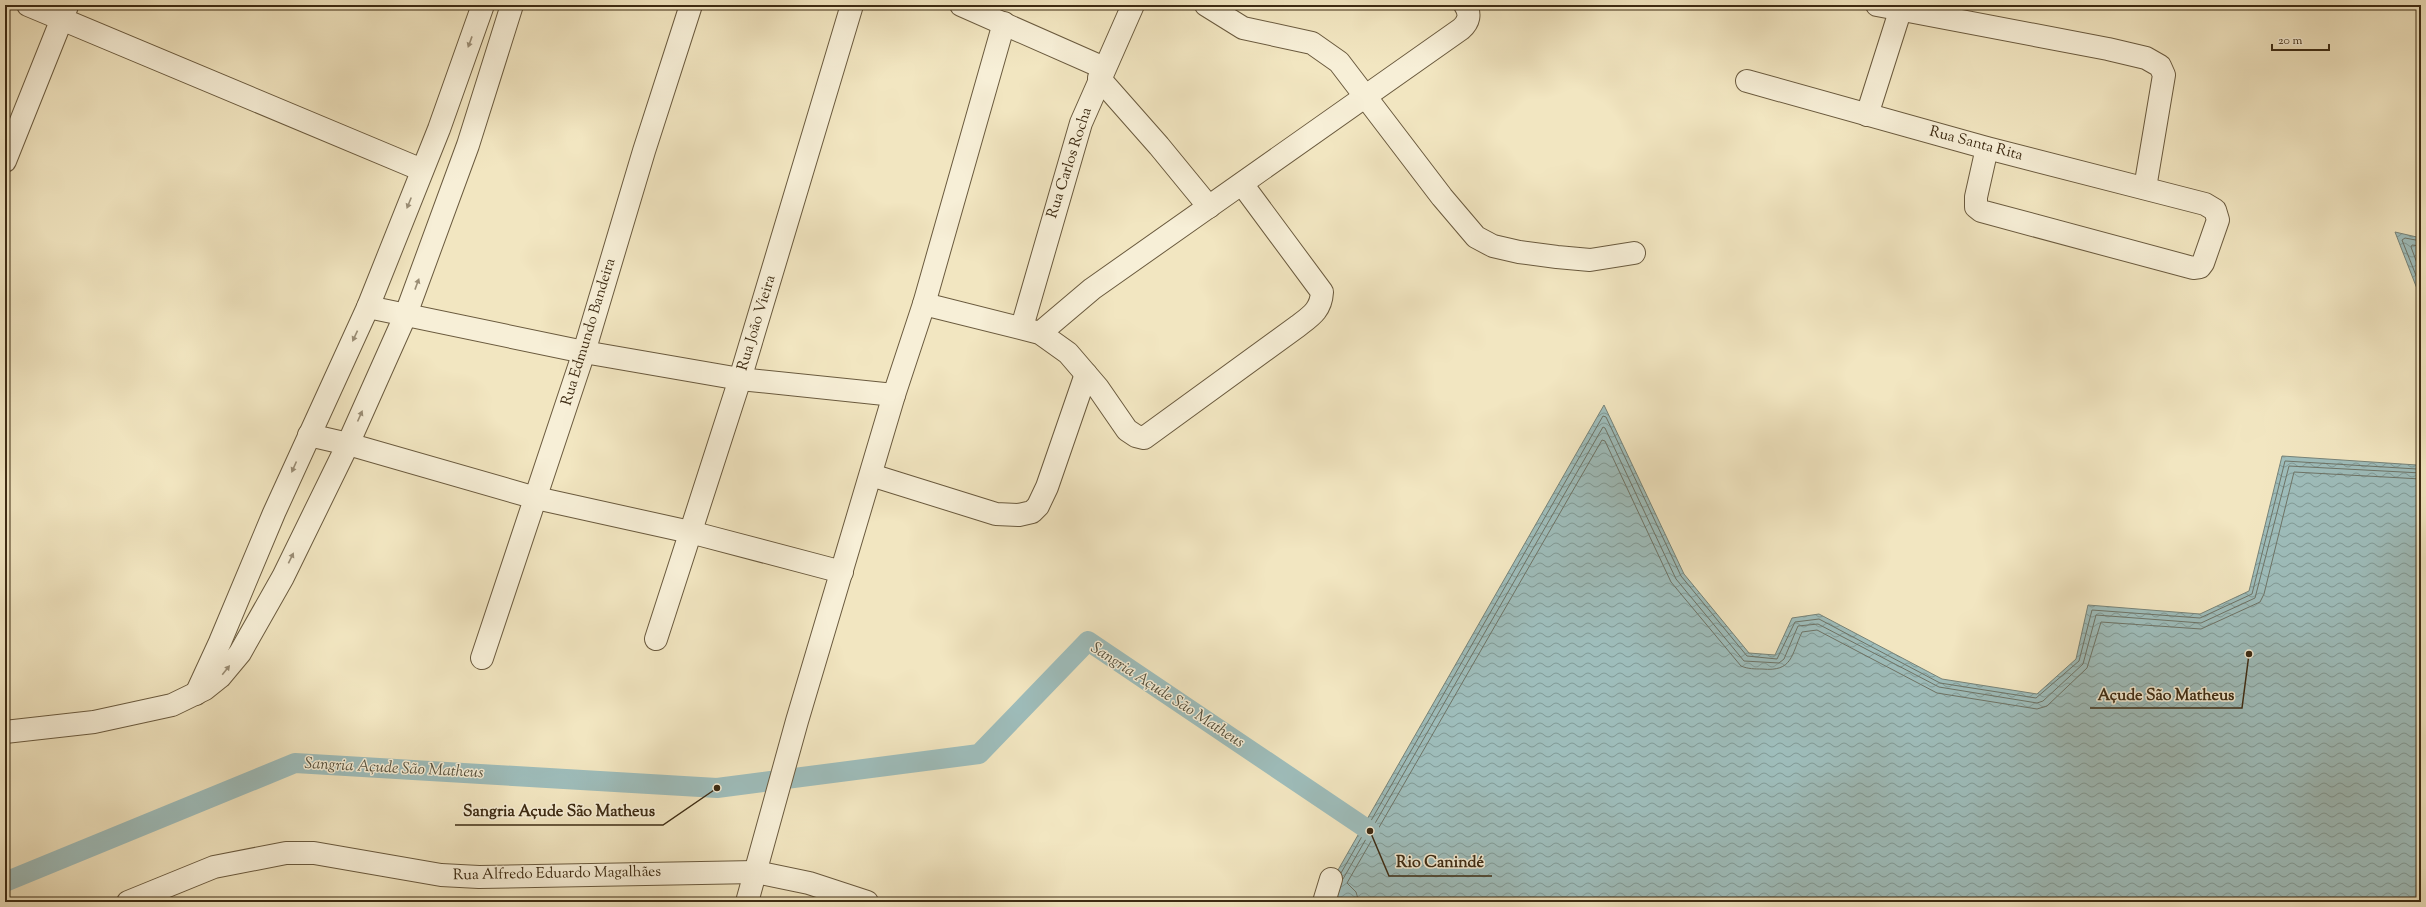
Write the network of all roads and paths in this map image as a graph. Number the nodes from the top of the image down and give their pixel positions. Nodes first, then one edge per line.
1 (28, 5) edge
2 (483, 5) edge
3 (512, 5) edge
4 (692, 5) edge
5 (852, 5) edge
6 (961, 5) edge
7 (1133, 5) edge
8 (1206, 5) edge
9 (1465, 5) edge
10 (1877, 5) edge
11 (1902, 7) edge
12 (65, 12) edge
13 (1004, 23) junction
14 (1101, 73) junction
15 (1747, 81) dead end
16 (1366, 96) junction
17 (1867, 115) junction
18 (1987, 148) junction
19 (5, 161) edge
20 (422, 170) junction
21 (1242, 184) junction
22 (2145, 188) junction
23 (1209, 207) junction
24 (1634, 254) dead end
25 (924, 304) junction
26 (368, 307) junction
27 (406, 314) junction
28 (1031, 330) junction
29 (584, 352) junction
30 (1086, 374) junction
31 (740, 379) junction
32 (894, 395) junction
33 (309, 435) junction
34 (348, 444) junction
35 (871, 475) junction
36 (536, 498) junction
37 (690, 532) junction
38 (842, 572) junction
39 (656, 639) dead end
40 (482, 658) dead end
41 (196, 694) junction
42 (5, 732) edge
43 (756, 872) junction
44 (1331, 879) dead end
45 (128, 902) edge
46 (747, 902) edge
47 (867, 902) edge
48 (1324, 902) edge

1 - 12 street
2 -> 20 street
27 -> 3 street
4 - 29 street, Rua Edmundo Bandeira
5 - 31 street, Rua João Vieira
6 - 13 street
7 - 14 street, Rua Carlos Rocha
8 - 16 street
9 - 16 street
10 - 11 street
11 - 17 street
11 - 22 street
12 - 19 street
12 - 20 street
13 - 14 street
13 - 25 street
14 - 23 street
14 - 28 street, Rua Carlos Rocha
15 - 17 street, Rua Santa Rita
16 - 21 street
16 - 24 street
17 - 18 street, Rua Santa Rita
18 - 22 street, Rua Santa Rita
18 - 22 street, Rua Santa Rita
20 -> 26 street
21 - 23 street
21 - 30 street
23 - 28 street
25 - 28 street
25 - 32 street
26 - 27 street
26 -> 33 street
27 - 29 street
34 -> 27 street
28 - 30 street
29 - 31 street
29 - 36 street, Rua Edmundo Bandeira
30 - 35 street
31 - 32 street
31 - 37 street, Rua João Vieira
32 - 35 street
33 - 34 street
33 -> 41 street
34 - 36 street
41 -> 34 street
35 - 38 street
36 - 37 street
36 - 40 street, Rua Edmundo Bandeira
37 - 38 street
37 - 39 street, Rua João Vieira
38 - 43 street
41 - 42 street
43 - 45 street, Rua Alfredo Eduardo Magalhães
43 - 46 street
43 - 47 street, Rua Alfredo Eduardo Magalhães
44 - 48 street

